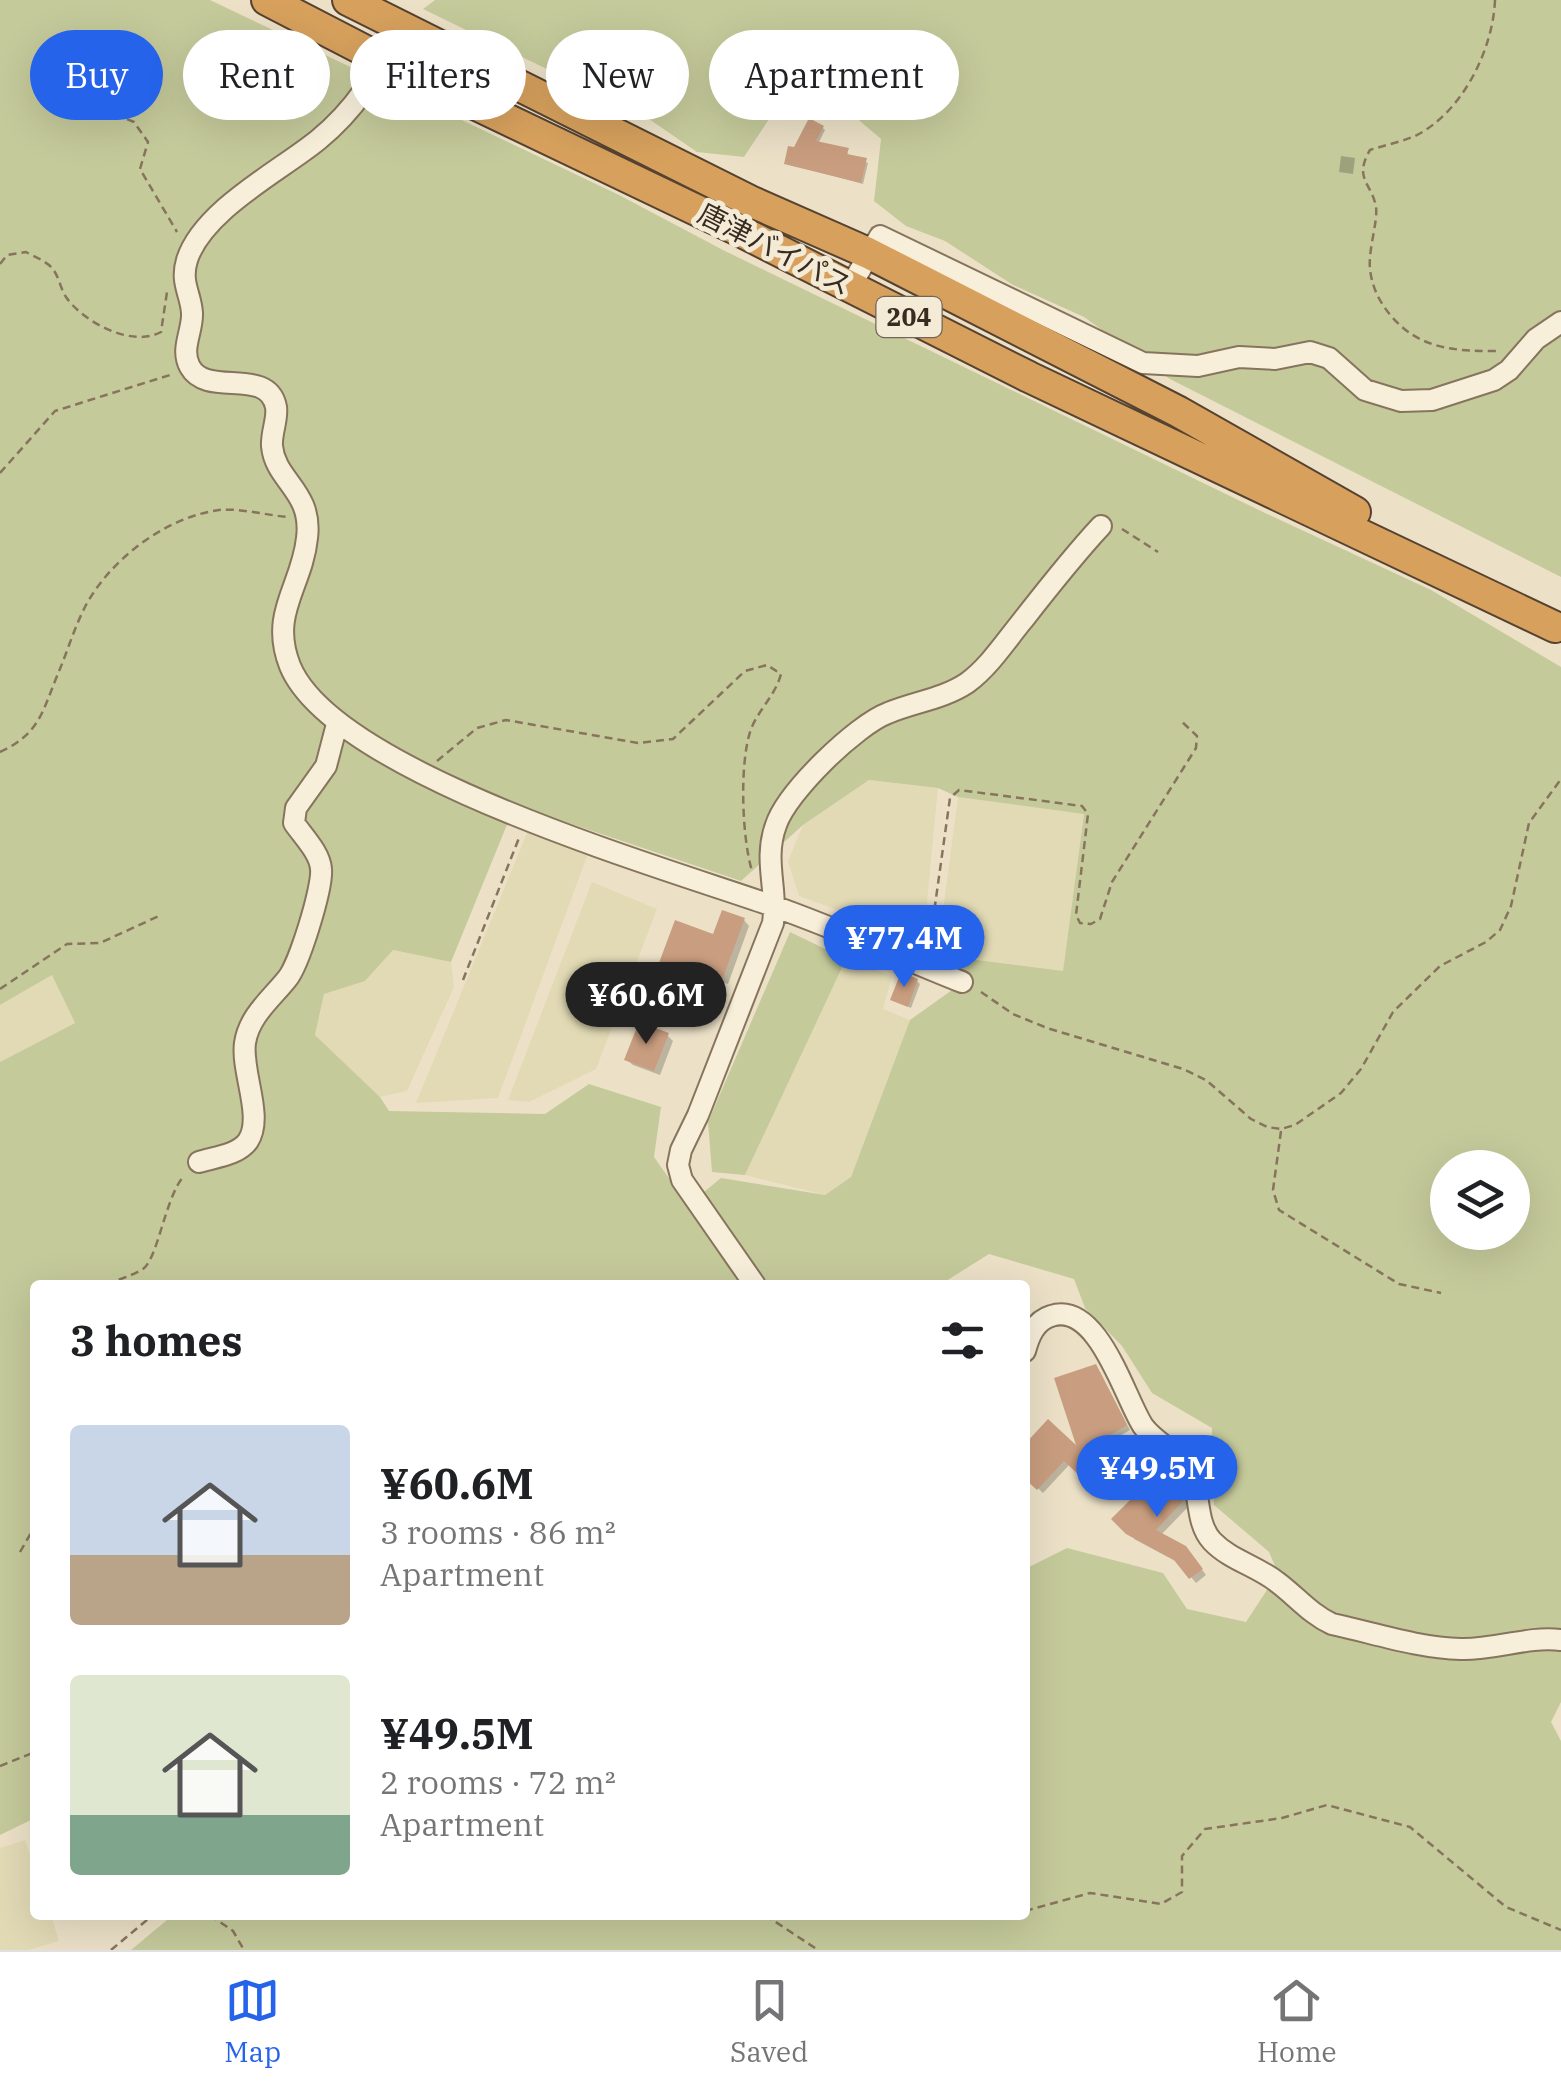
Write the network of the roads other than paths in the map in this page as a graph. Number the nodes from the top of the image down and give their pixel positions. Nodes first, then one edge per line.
1 (267, 0) edge
2 (348, 0) edge
3 (399, 26) junction
4 (397, 30) edge
5 (350, 43) edge
6 (350, 107) edge
7 (506, 120) edge
8 (868, 253) junction
9 (850, 287) junction
10 (1561, 322) edge
11 (1101, 526) road end
12 (1558, 628) edge
13 (337, 724) junction
14 (773, 899) junction
15 (962, 982) road end
16 (199, 1162) road end
17 (752, 1280) edge
18 (1030, 1337) edge
19 (1561, 1640) edge

1 - 5 highway, 唐津バイパス / 204
2 - 3 highway, 唐津バイパス / 204
3 - 4 street
3 - 8 highway, 唐津バイパス / 204
6 - 13 street
7 - 9 highway, 唐津バイパス / 204
8 - 9 street
8 - 10 street
8 - 12 highway, 唐津バイパス / 204
9 - 12 highway, 唐津バイパス / 204
11 - 14 street
13 - 14 street
13 - 16 street
14 - 15 street
14 - 17 street
18 - 19 street

